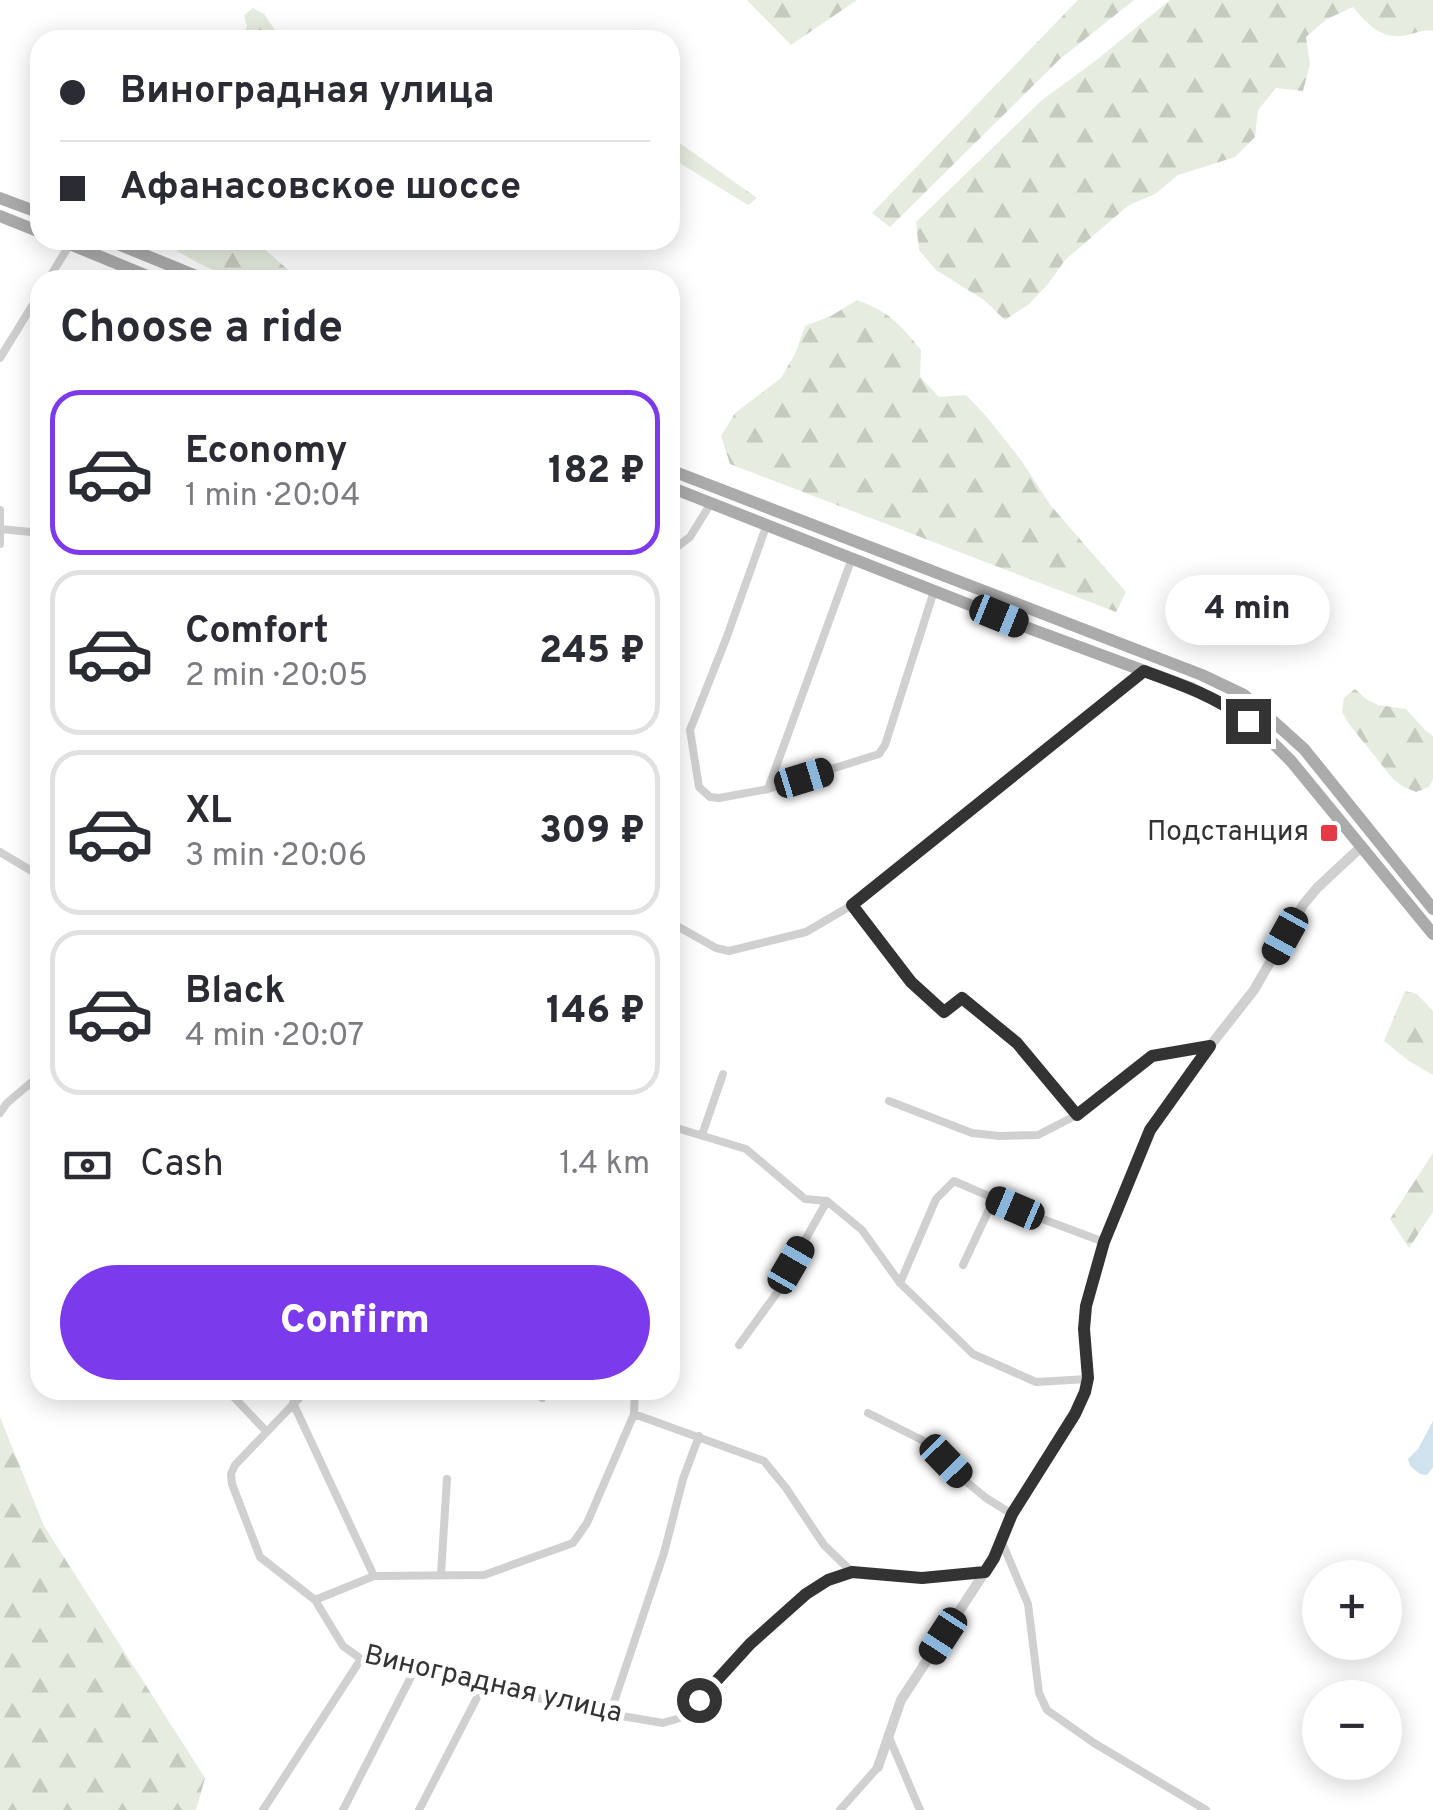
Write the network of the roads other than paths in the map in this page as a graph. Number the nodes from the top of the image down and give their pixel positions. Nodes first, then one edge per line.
1 (0, 198) edge
2 (30, 209) edge
3 (0, 216) edge
4 (30, 228) edge
5 (84, 250) edge
6 (132, 250) edge
7 (133, 270) edge
8 (182, 270) edge
9 (30, 309) edge
10 (0, 358) edge
11 (680, 474) edge
12 (680, 491) edge
13 (711, 503) junction
14 (0, 510) edge
15 (767, 524) junction
16 (1, 529) edge
17 (30, 532) edge
18 (0, 544) edge
19 (680, 544) edge
20 (852, 558) junction
21 (935, 590) junction
22 (1144, 671) junction
23 (768, 788) junction
24 (1362, 846) junction
25 (0, 852) edge
26 (30, 870) edge
27 (852, 905) junction
28 (1433, 909) edge
29 (680, 928) edge
30 (1433, 934) edge
31 (1210, 1046) junction
32 (724, 1074) dead end
33 (30, 1084) edge
34 (889, 1101) dead end
35 (0, 1114) edge
36 (1077, 1115) junction
37 (680, 1129) edge
38 (702, 1135) junction
39 (994, 1198) junction
40 (828, 1201) junction
41 (1104, 1242) junction
42 (963, 1265) dead end
43 (900, 1283) junction
44 (739, 1345) dead end
45 (1088, 1378) junction
46 (237, 1400) edge
47 (296, 1400) edge
48 (635, 1400) edge
49 (293, 1403) junction
50 (868, 1413) dead end
51 (634, 1414) junction
52 (267, 1432) junction
53 (698, 1436) junction
54 (447, 1478) dead end
55 (1012, 1514) junction
56 (1002, 1540) junction
57 (852, 1572) junction
58 (985, 1572) junction
59 (441, 1574) junction
60 (374, 1576) junction
61 (315, 1600) junction
62 (361, 1659) junction
63 (414, 1671) junction
64 (482, 1688) junction
65 (610, 1714) junction
66 (888, 1736) junction
67 (878, 1767) joint
68 (263, 1810) edge
69 (343, 1810) edge
70 (418, 1810) edge
71 (840, 1810) edge
72 (920, 1810) edge
73 (1206, 1810) edge

1 - 2 main road
3 - 4 main road
5 - 7 main road
6 - 8 main road
9 - 10 street
11 - 28 main road
12 - 13 main road
13 - 15 main road
13 - 19 street
14 - 16 street
15 - 20 main road
15 - 23 street
16 - 17 street
16 - 18 street
20 - 21 main road
20 - 23 street
21 - 22 main road
21 - 23 street
22 - 24 main road
22 - 27 street
24 - 30 main road
24 - 31 street
25 - 26 street
27 - 29 street
27 - 36 street
31 - 36 street
31 - 41 street
32 - 38 street
33 - 35 street
34 - 36 street
37 - 38 street
38 - 40 street
39 - 41 street
39 - 42 street
39 - 43 street
40 - 43 street
40 - 44 street
41 - 45 street
43 - 45 street
45 - 55 street
46 - 52 street
47 - 49 street, Виноградная улица
48 - 51 street
49 - 52 street, Виноградная улица
49 - 60 street
50 - 55 street
51 - 53 street
51 - 59 street
52 - 61 street, Виноградная улица
53 - 57 street
53 - 65 street
54 - 59 street
55 - 56 street
56 - 58 street
56 - 73 street
57 - 58 street
57 - 65 street, Виноградная улица
58 - 66 street
59 - 60 street
60 - 61 street
61 - 62 street, Виноградная улица
62 - 63 street, Виноградная улица
62 - 68 street
63 - 64 street, Виноградная улица
63 - 69 street
64 - 65 street, Виноградная улица
64 - 70 street
66 - 67 street
66 - 72 street
67 - 71 street

